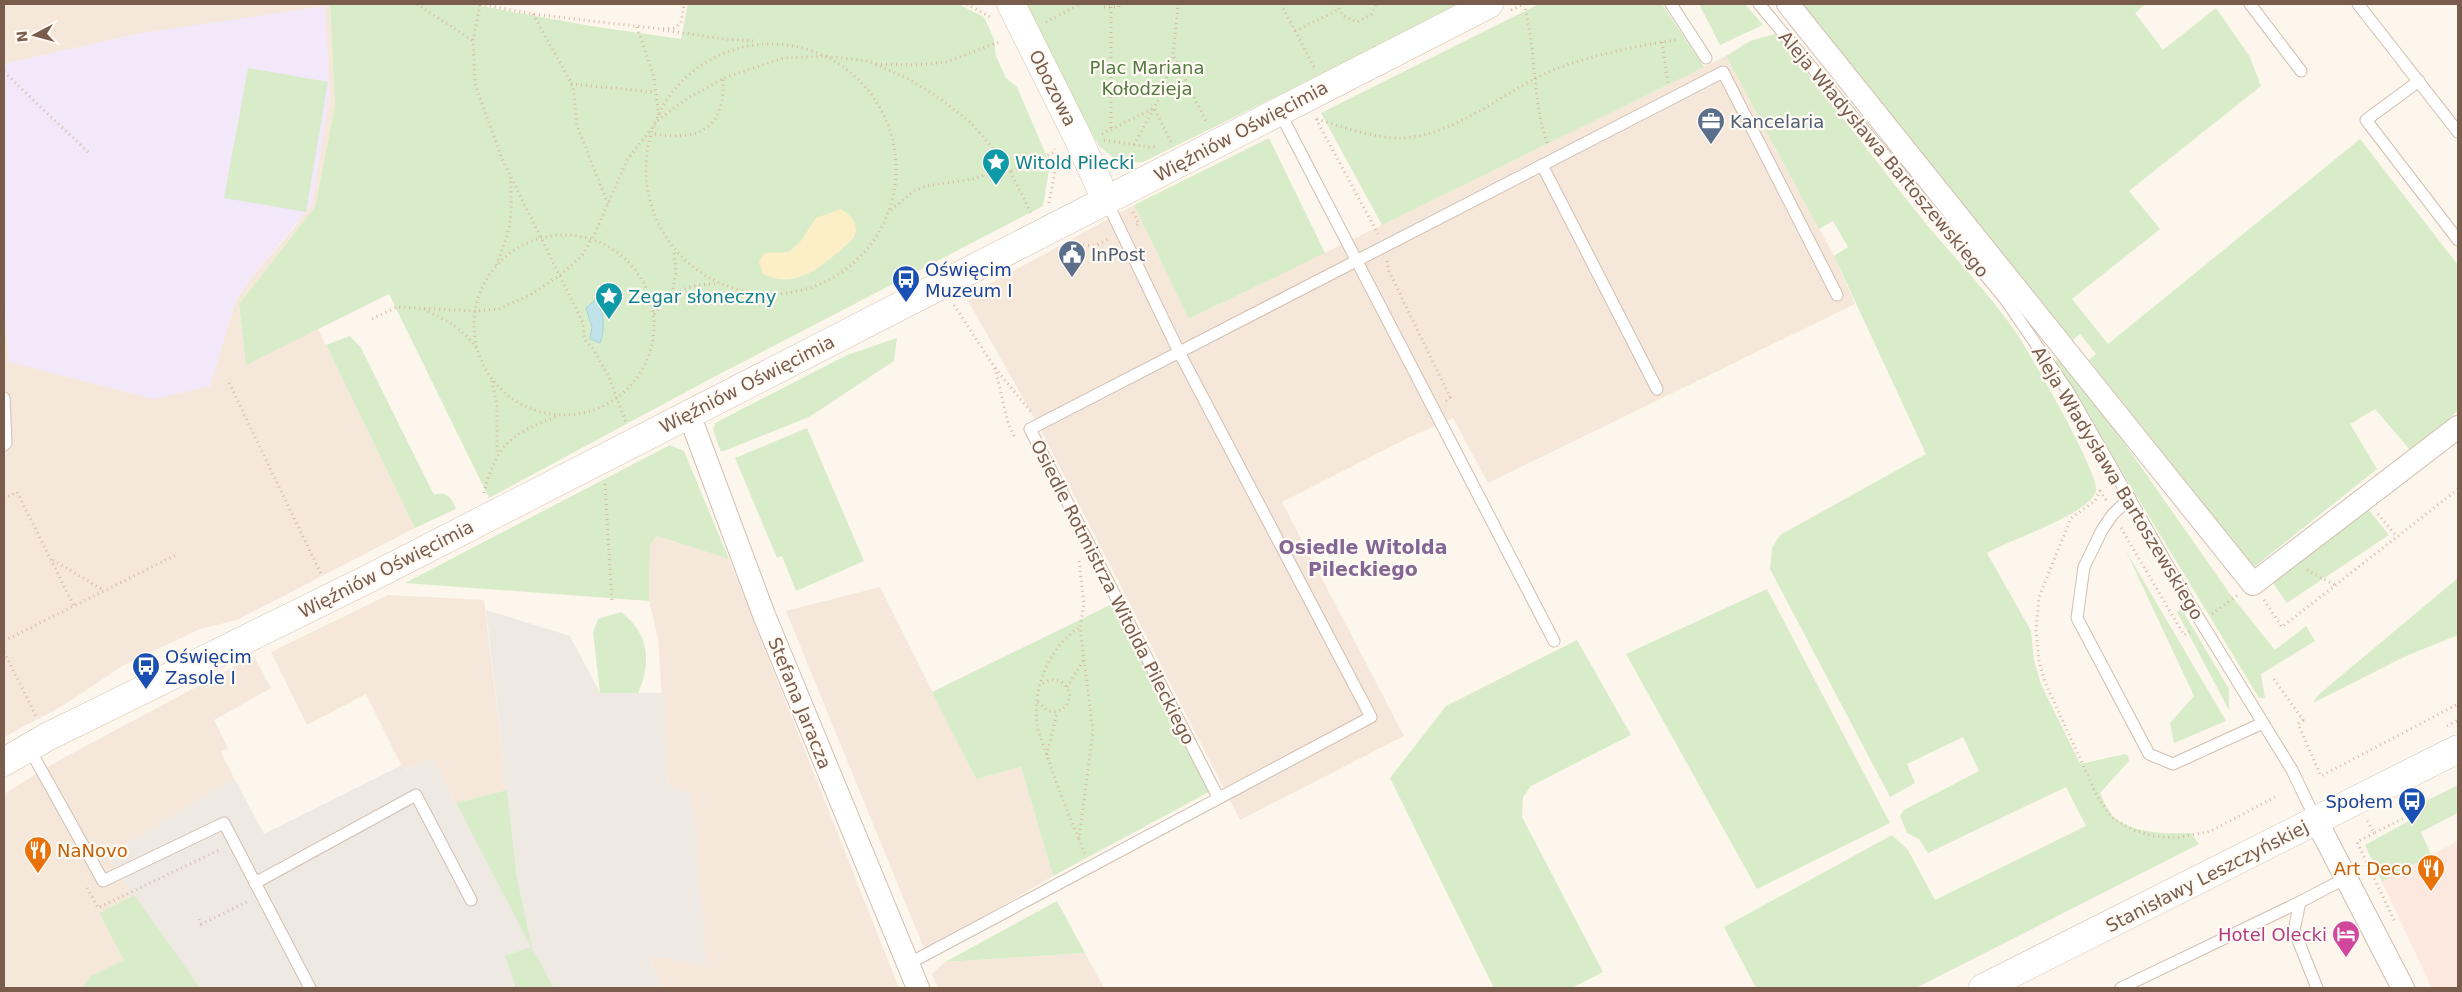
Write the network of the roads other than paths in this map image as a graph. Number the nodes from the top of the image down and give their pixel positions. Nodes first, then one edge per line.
1 (1012, 4) edge
2 (1489, 4) edge
3 (1671, 4) edge
4 (1759, 4) edge
5 (1788, 4) edge
6 (2250, 4) edge
7 (2358, 4) edge
8 (1706, 58) dead end
9 (2301, 71) dead end
10 (2419, 81) junction
11 (1279, 111) junction
12 (2458, 132) edge
13 (1542, 165) junction
14 (1106, 200) junction
15 (2458, 240) edge
16 (1357, 260) junction
17 (1837, 295) dead end
18 (1179, 352) junction
19 (1657, 389) dead end
20 (4, 398) edge
21 (689, 414) junction
22 (2458, 427) edge
23 (4, 445) edge
24 (2130, 498) junction
25 (1554, 641) dead end
26 (2263, 723) junction
27 (38, 743) junction
28 (2458, 749) edge
29 (4, 762) edge
30 (1218, 797) junction
31 (2316, 820) junction
32 (2346, 878) junction
33 (255, 883) junction
34 (472, 900) dead end
35 (2300, 902) junction
36 (908, 964) junction
37 (310, 988) edge
38 (918, 988) edge
39 (1983, 988) edge
40 (2121, 988) edge
41 (2317, 988) edge
42 (2403, 988) edge

1 - 14 street, Obozowa
2 - 11 street, Więźniów Oświęcimia
3 - 8 lane
4 - 24 lane, Aleja Władysława Bartoszewskiego
5 - 22 street
6 - 9 lane
7 - 10 lane
10 - 12 lane
10 - 15 lane
11 - 14 street, Więźniów Oświęcimia
11 - 16 lane
13 - 16 lane, Osiedle Rotmistrza Witolda Pileckiego
13 - 17 lane, Osiedle Rotmistrza Witolda Pileckiego
13 - 19 lane
14 - 18 lane
14 - 21 street, Więźniów Oświęcimia
16 - 18 lane, Osiedle Rotmistrza Witolda Pileckiego
16 - 25 lane
18 - 30 lane, Osiedle Rotmistrza Witolda Pileckiego
18 - 30 lane
20 - 23 lane
21 - 27 street, Więźniów Oświęcimia
21 - 36 street, Stefana Jaracza
24 - 26 lane, Aleja Władysława Bartoszewskiego
24 - 26 lane
26 - 31 lane, Aleja Władysława Bartoszewskiego
27 - 29 street, Więźniów Oświęcimia
27 - 33 lane
28 - 31 street, Stanisławy Leszczyńskiej
30 - 36 lane
31 - 32 street
31 - 39 street, Stanisławy Leszczyńskiej
32 - 35 lane
32 - 42 street
33 - 34 lane
33 - 37 lane
35 - 40 lane
35 - 41 lane
36 - 38 street, Stefana Jaracza

